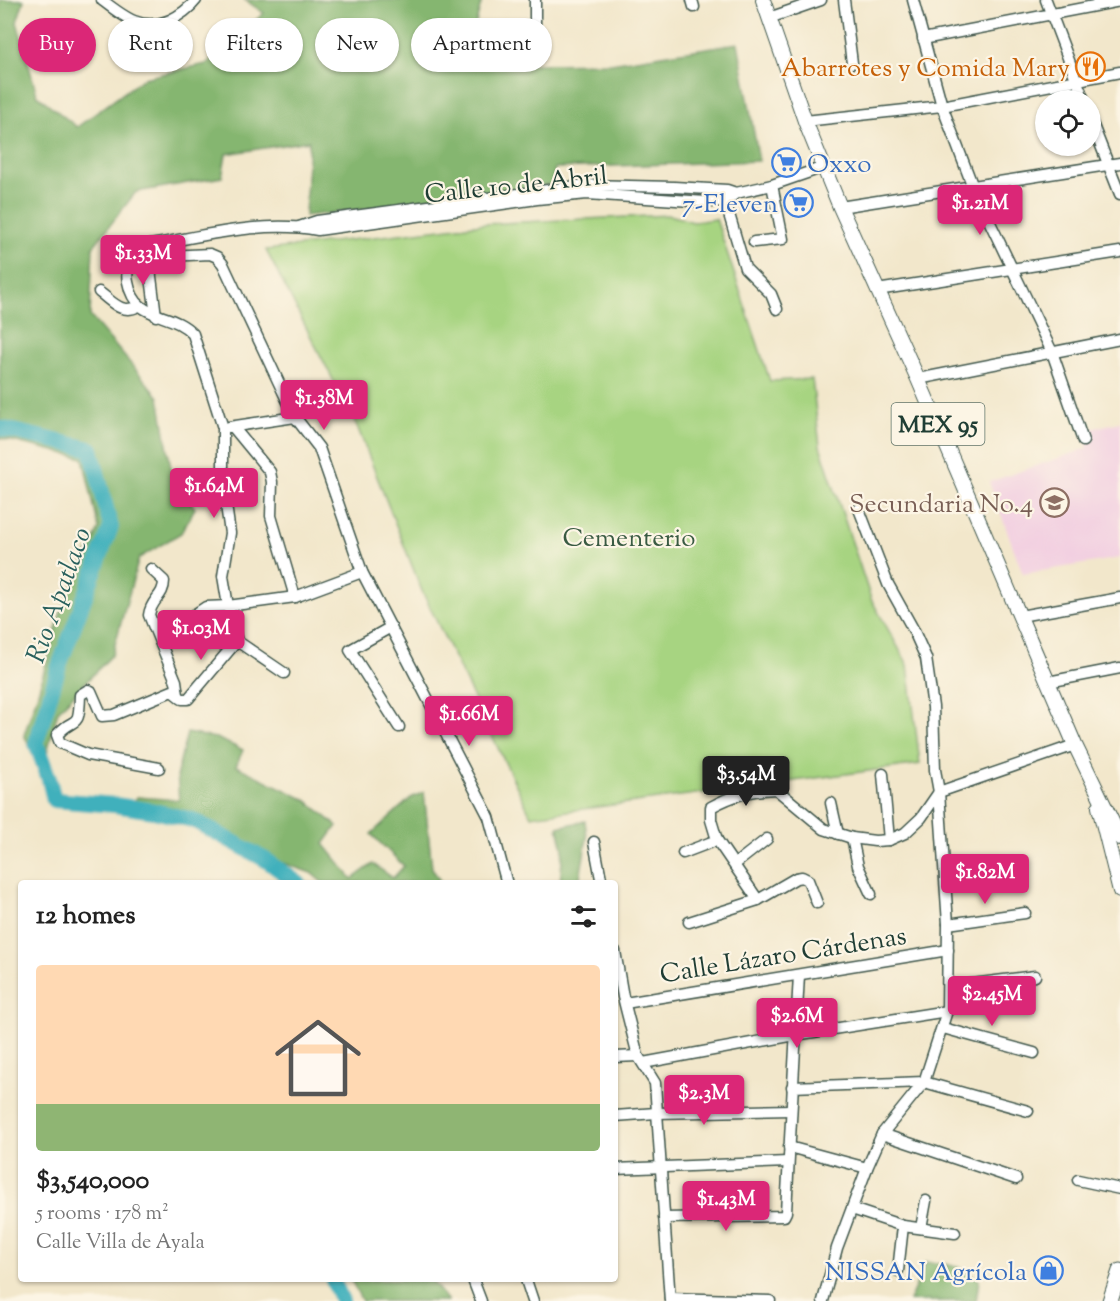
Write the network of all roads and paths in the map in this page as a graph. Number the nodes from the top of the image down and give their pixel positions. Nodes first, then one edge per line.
1 (102, 0) edge
2 (196, 0) edge
3 (535, 0) edge
4 (763, 0) edge
5 (821, 0) edge
6 (843, 0) edge
7 (913, 0) edge
8 (1046, 0) edge
9 (1120, 1) edge
10 (1097, 2) edge
11 (1051, 14) junction
12 (536, 18) edge
13 (769, 18) junction
14 (923, 39) junction
15 (852, 63) dead end
16 (1120, 72) edge
17 (1076, 81) junction
18 (1079, 90) edge
19 (942, 106) junction
20 (805, 121) junction
21 (1101, 138) edge
22 (1115, 164) edge
23 (824, 167) junction
24 (772, 185) junction
25 (973, 187) junction
26 (1120, 194) edge
27 (730, 195) junction
28 (840, 207) junction
29 (754, 242) dead end
30 (1120, 252) edge
31 (1011, 268) junction
32 (877, 290) junction
33 (99, 292) dead end
34 (139, 306) junction
35 (777, 309) dead end
36 (156, 316) junction
37 (1120, 339) edge
38 (1052, 352) junction
39 (918, 379) junction
40 (295, 417) junction
41 (228, 428) junction
42 (1083, 441) dead end
43 (224, 479) junction
44 (196, 480) dead end
45 (859, 509) dead end
46 (151, 569) dead end
47 (362, 572) junction
48 (295, 597) junction
49 (1120, 598) edge
50 (228, 606) junction
51 (1020, 616) junction
52 (188, 619) dead end
53 (391, 627) junction
54 (237, 641) junction
55 (1120, 668) edge
56 (281, 671) dead end
57 (1048, 682) junction
58 (183, 697) junction
59 (399, 727) dead end
60 (1075, 744) junction
61 (159, 768) dead end
62 (883, 774) dead end
63 (1094, 788) junction
64 (939, 792) junction
65 (831, 803) dead end
66 (1117, 828) edge
67 (838, 834) junction
68 (852, 838) junction
69 (767, 839) dead end
70 (717, 840) junction
71 (889, 840) junction
72 (1114, 840) edge
73 (594, 842) dead end
74 (683, 853) dead end
75 (1120, 863) edge
76 (735, 864) junction
77 (506, 880) edge
78 (601, 880) edge
79 (1120, 891) edge
80 (871, 894) dead end
81 (758, 900) junction
82 (817, 903) dead end
83 (1025, 913) dead end
84 (689, 922) dead end
85 (948, 924) junction
86 (948, 950) junction
87 (618, 975) edge
88 (799, 975) junction
89 (1035, 976) dead end
90 (948, 987) junction
91 (621, 999) edge
92 (947, 1011) junction
93 (943, 1028) junction
94 (795, 1035) junction
95 (1034, 1053) dead end
96 (618, 1057) edge
97 (641, 1059) junction
98 (924, 1082) junction
99 (792, 1087) junction
100 (791, 1110) junction
101 (1028, 1111) dead end
102 (657, 1113) junction
103 (618, 1116) edge
104 (882, 1134) junction
105 (789, 1147) junction
106 (788, 1162) junction
107 (660, 1166) junction
108 (867, 1168) junction
109 (618, 1169) edge
110 (1016, 1179) dead end
111 (1078, 1180) dead end
112 (1120, 1189) edge
113 (926, 1201) dead end
114 (852, 1209) junction
115 (664, 1218) junction
116 (903, 1226) junction
117 (921, 1228) junction
118 (955, 1233) dead end
119 (1120, 1266) edge
120 (898, 1271) dead end
121 (1120, 1271) edge
122 (474, 1282) edge
123 (527, 1282) edge
124 (670, 1300) edge
125 (770, 1300) edge
126 (481, 1301) edge
127 (533, 1301) edge
128 (823, 1301) edge
129 (1106, 1301) edge
130 (1110, 1301) edge

1 - 2 street
3 - 12 street
4 - 13 main road, MEX 95
5 - 13 street
6 - 15 street
7 - 14 street
8 - 11 street
9 - 10 street
10 - 11 street
11 - 14 street
11 - 17 street
13 - 20 main road, MEX 95
14 - 19 street
16 - 17 street
17 - 18 street
17 - 19 street
19 - 20 street
19 - 25 street
20 - 23 main road, MEX 95
21 - 22 street
22 - 25 street
22 - 26 street
23 - 24 street, Calle 10 de Abril
23 - 28 main road, MEX 95
24 - 27 street, Calle 10 de Abril
24 - 29 street
25 - 28 street
25 - 31 street
27 - 34 street, Calle 10 de Abril
27 - 35 street
28 - 32 main road, MEX 95
30 - 31 street
31 - 32 street
31 - 38 street
32 - 39 main road, MEX 95
33 - 34 street
34 - 36 street
36 - 40 street
36 - 41 street
37 - 38 street
38 - 39 street
38 - 42 street
39 - 51 main road, MEX 95
40 - 41 street
40 - 47 street
41 - 43 street
41 - 48 street
43 - 44 street
43 - 50 street
45 - 64 street
46 - 58 street
47 - 48 street
47 - 53 street
48 - 50 street
49 - 51 street
50 - 52 street
50 - 54 street
51 - 57 main road, MEX 95
53 - 59 street
53 - 77 street
54 - 56 street
54 - 58 street
55 - 57 street
57 - 60 main road, MEX 95
58 - 61 street
60 - 63 main road, MEX 95
60 - 64 street
62 - 71 street
63 - 66 main road, MEX 95
63 - 72 main road, MEX 95
64 - 71 street
64 - 85 street
65 - 67 street
66 - 72 main road, MEX 95
67 - 68 street
67 - 70 street
68 - 71 street
68 - 80 street
69 - 76 street
70 - 74 street
70 - 76 street
72 - 75 main road
72 - 79 main road, MEX 95
73 - 78 street
76 - 81 street
81 - 82 street
81 - 84 street
83 - 85 street
85 - 86 street
86 - 88 street, Calle Lázaro Cárdenas
86 - 90 street
87 - 91 street
88 - 91 street, Calle Lázaro Cárdenas
88 - 94 street
89 - 90 street
90 - 92 street
91 - 97 street
92 - 93 street
92 - 94 street
93 - 95 street
93 - 98 street
94 - 97 street
94 - 99 street
96 - 97 street
97 - 102 street
98 - 99 street
98 - 101 street
98 - 104 street
99 - 100 street
100 - 102 street
100 - 105 street
102 - 103 street
102 - 107 street
104 - 108 street
104 - 110 street
105 - 106 street
105 - 108 street
106 - 107 street
106 - 115 street
107 - 109 street
107 - 115 street
108 - 114 street
111 - 112 street
113 - 117 street
114 - 116 street
114 - 128 street
115 - 124 street
116 - 117 street
116 - 120 street
117 - 118 street
119 - 129 main road
121 - 130 highway
122 - 126 street
123 - 127 street
124 - 125 street

